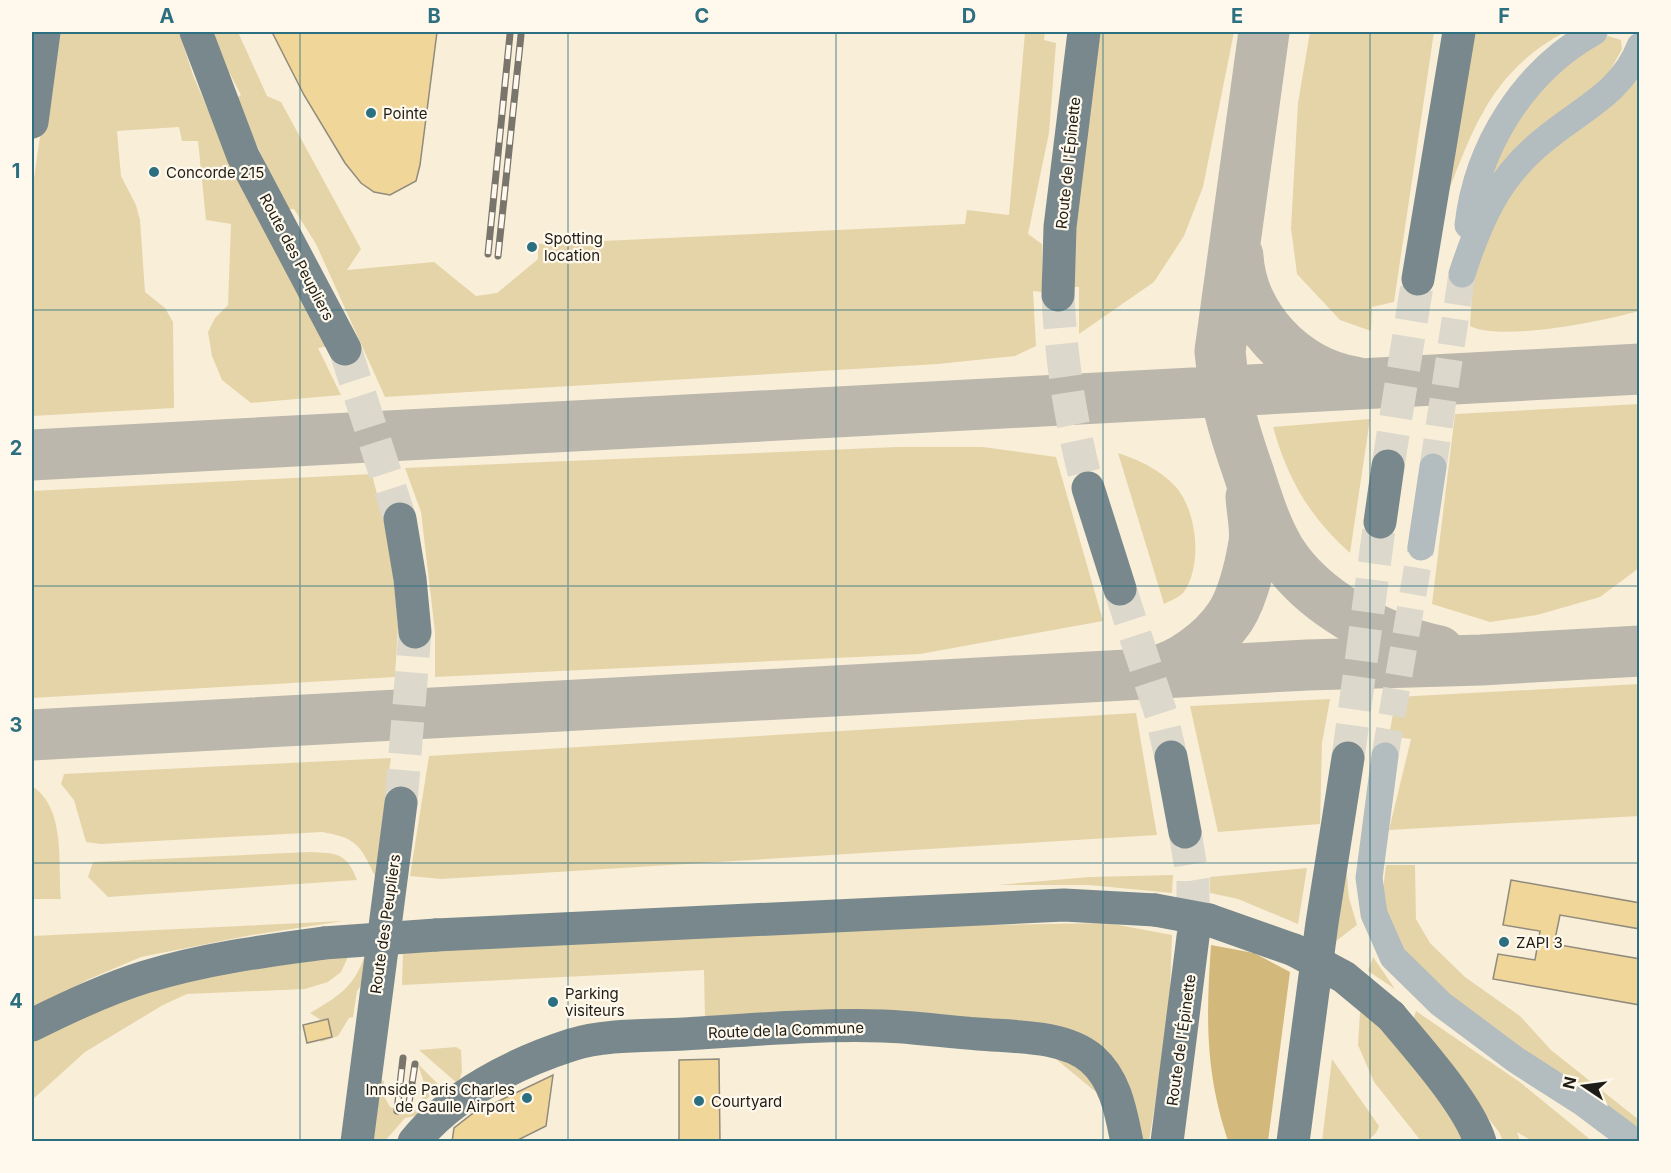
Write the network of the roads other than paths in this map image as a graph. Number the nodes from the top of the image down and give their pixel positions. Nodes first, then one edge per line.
1 (44, 32) edge
2 (196, 32) edge
3 (1084, 32) edge
4 (1594, 32) edge
5 (1457, 34) edge
6 (1640, 46) edge
7 (32, 122) edge
8 (1418, 279) tunnel mouth
9 (1058, 295) tunnel mouth
10 (345, 349) tunnel mouth
11 (1388, 466) tunnel mouth
12 (1434, 467) tunnel mouth
13 (1088, 488) tunnel mouth
14 (400, 519) tunnel mouth
15 (1380, 522) tunnel mouth
16 (1421, 547) tunnel mouth
17 (1120, 589) tunnel mouth
18 (415, 632) tunnel mouth
19 (1385, 756) tunnel mouth
20 (1171, 757) tunnel mouth
21 (1348, 758) tunnel mouth
22 (401, 803) tunnel mouth
23 (1185, 832) tunnel mouth
24 (1201, 928) junction
25 (32, 1025) edge
26 (1516, 1060) junction
27 (357, 1142) edge
28 (414, 1142) edge
29 (1127, 1142) edge
30 (1167, 1142) edge
31 (1293, 1142) edge
32 (1480, 1142) edge
33 (1609, 1142) edge
34 (1635, 1142) edge

1 - 7 main road
2 - 10 main road, Route des Peupliers
3 - 9 main road, Route de l'Épinette
4 - 6 street
5 - 8 main road
11 - 15 main road
12 - 16 street
13 - 17 main road
14 - 18 main road
19 - 26 street
20 - 23 main road
21 - 31 main road
22 - 27 main road, Route des Peupliers
24 - 25 main road, bridge
24 - 30 main road, Route de l'Épinette
24 - 32 main road, bridge
26 - 33 street
26 - 34 street
28 - 29 main road, Route de la Commune

